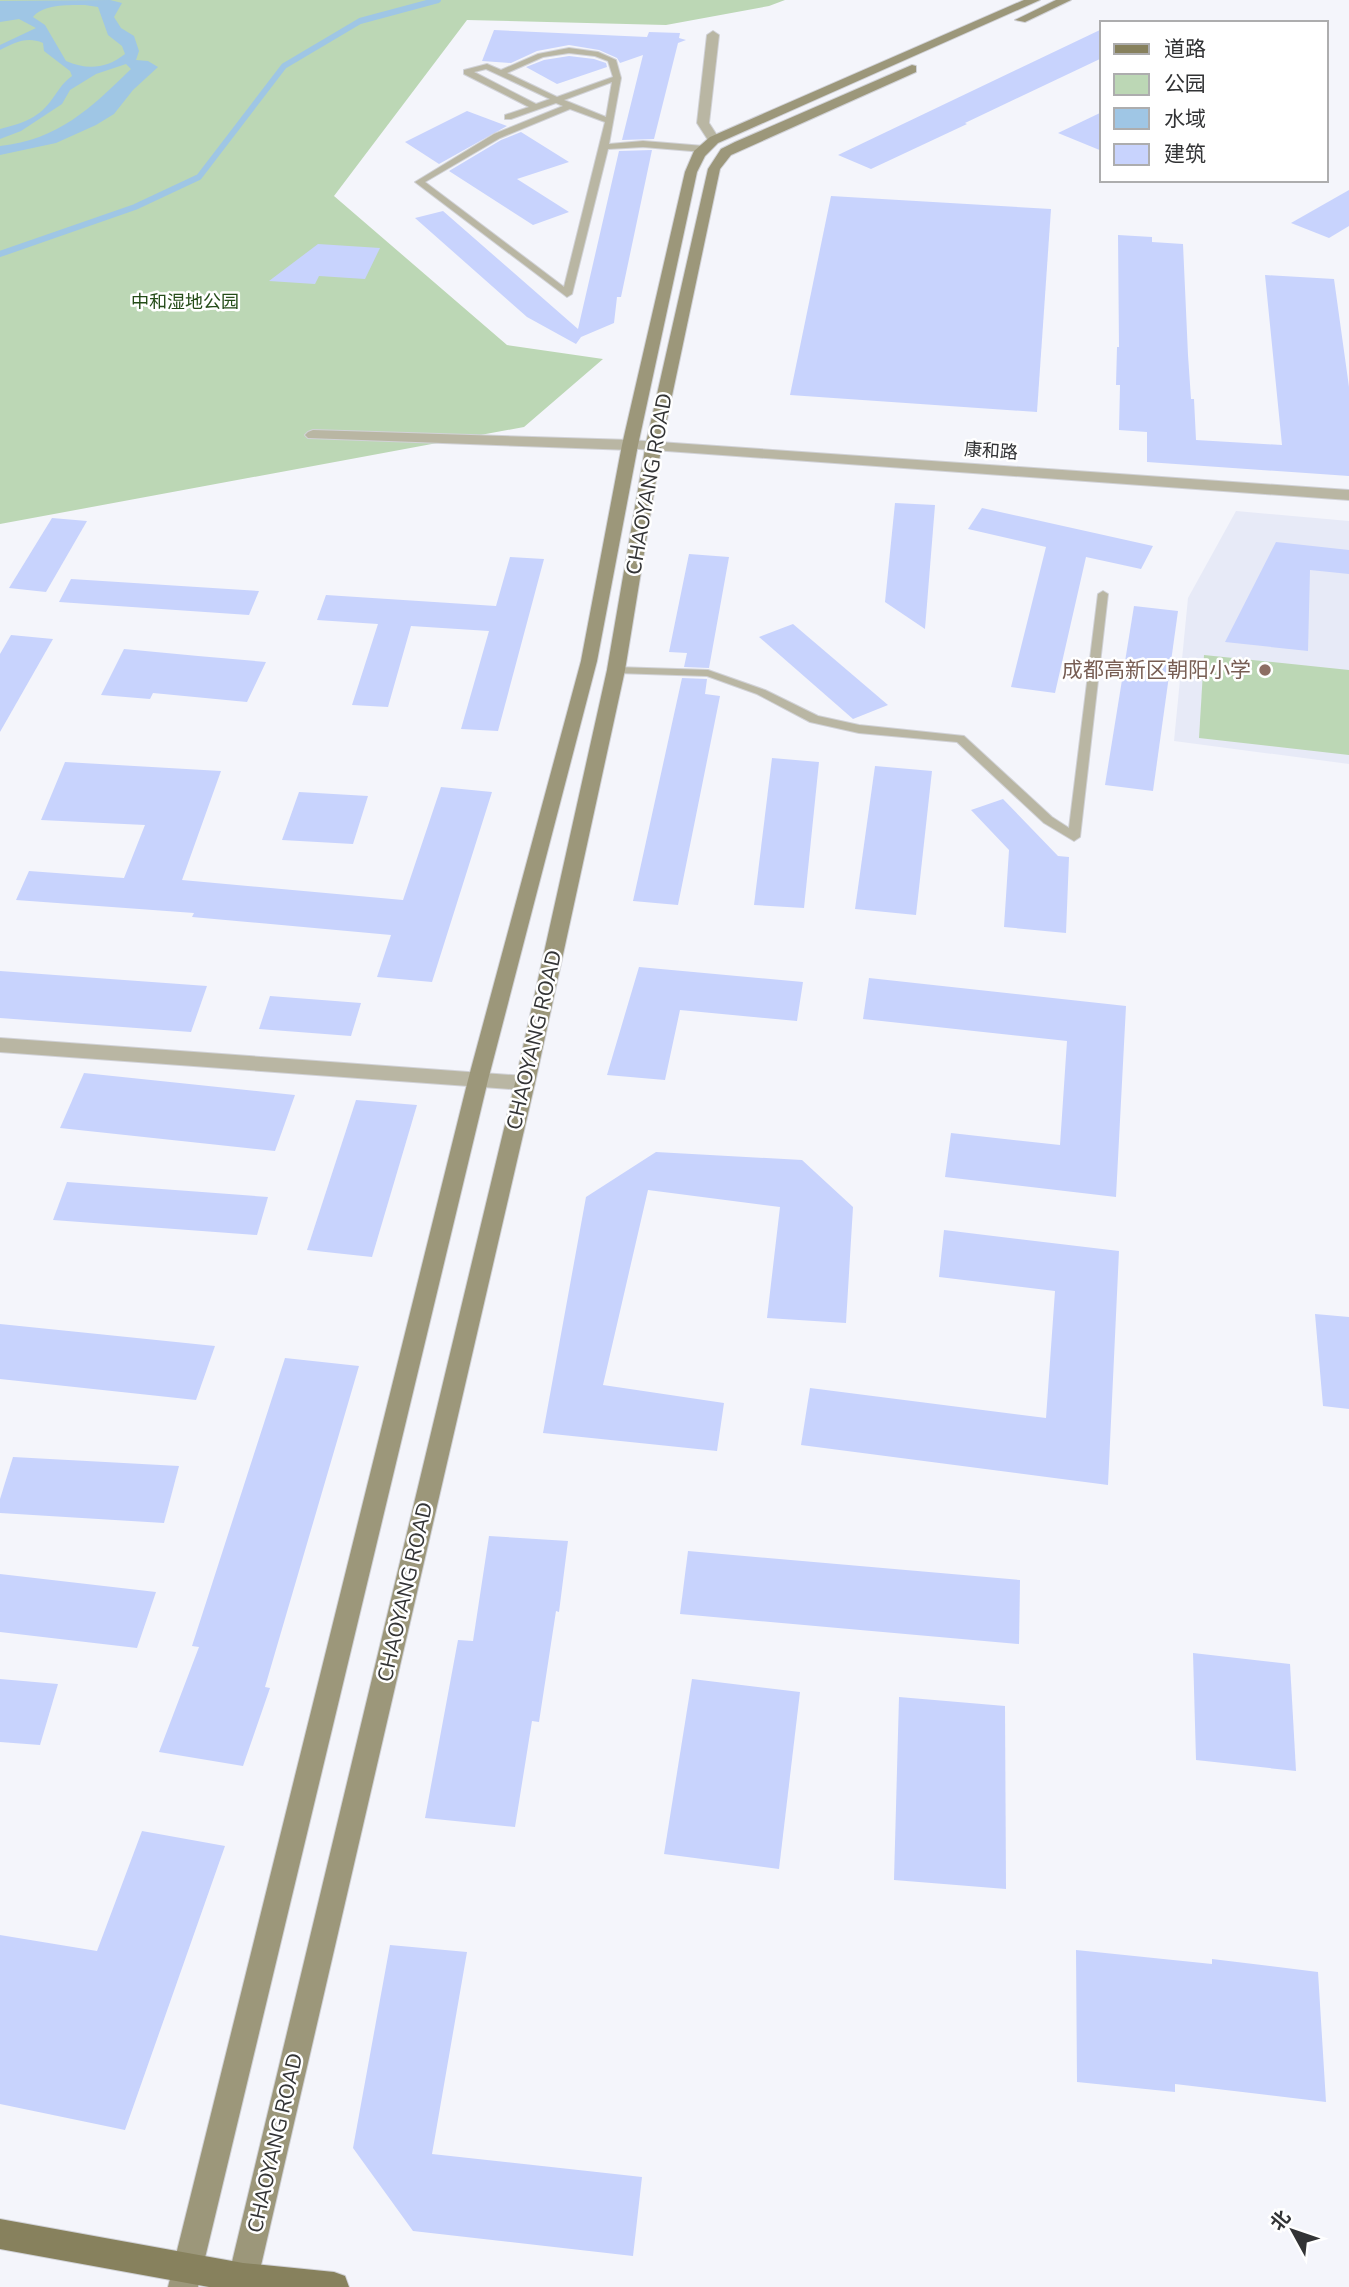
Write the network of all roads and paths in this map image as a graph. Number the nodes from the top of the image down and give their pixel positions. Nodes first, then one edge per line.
1 (1034, 0) edge
2 (1065, 0) edge
3 (713, 34) dead end
4 (500, 73) junction
5 (617, 78) junction
6 (556, 100) junction
7 (570, 106) junction
8 (536, 107) junction
9 (508, 117) dead end
10 (609, 121) junction
11 (709, 144) junction
12 (604, 148) junction
13 (313, 435) dead end
14 (630, 445) junction
15 (654, 446) junction
16 (1349, 495) edge
17 (1103, 594) dead end
18 (616, 670) junction
19 (0, 1045) edge
20 (478, 1080) junction
21 (525, 1083) junction
22 (0, 2234) edge
23 (186, 2277) edge
24 (242, 2282) edge
25 (334, 2287) edge

1 - 11 main road
2 - 15 main road, CHAOYANG ROAD
3 - 11 street
4 - 5 lane
4 - 6 lane
4 - 8 lane
5 - 6 lane
5 - 10 lane
6 - 7 lane
6 - 8 lane
7 - 10 lane
7 - 12 lane
8 - 9 lane
10 - 12 lane
11 - 12 lane
11 - 14 main road, CHAOYANG ROAD
13 - 14 street, 康和路
14 - 15 street, 康和路
14 - 20 main road, CHAOYANG ROAD
15 - 16 street, 康和路
15 - 18 main road, CHAOYANG ROAD
17 - 18 lane
18 - 21 main road, CHAOYANG ROAD
19 - 20 street
20 - 21 street
20 - 23 main road, CHAOYANG ROAD
21 - 24 main road, CHAOYANG ROAD
22 - 23 main road
23 - 24 main road
24 - 25 main road

